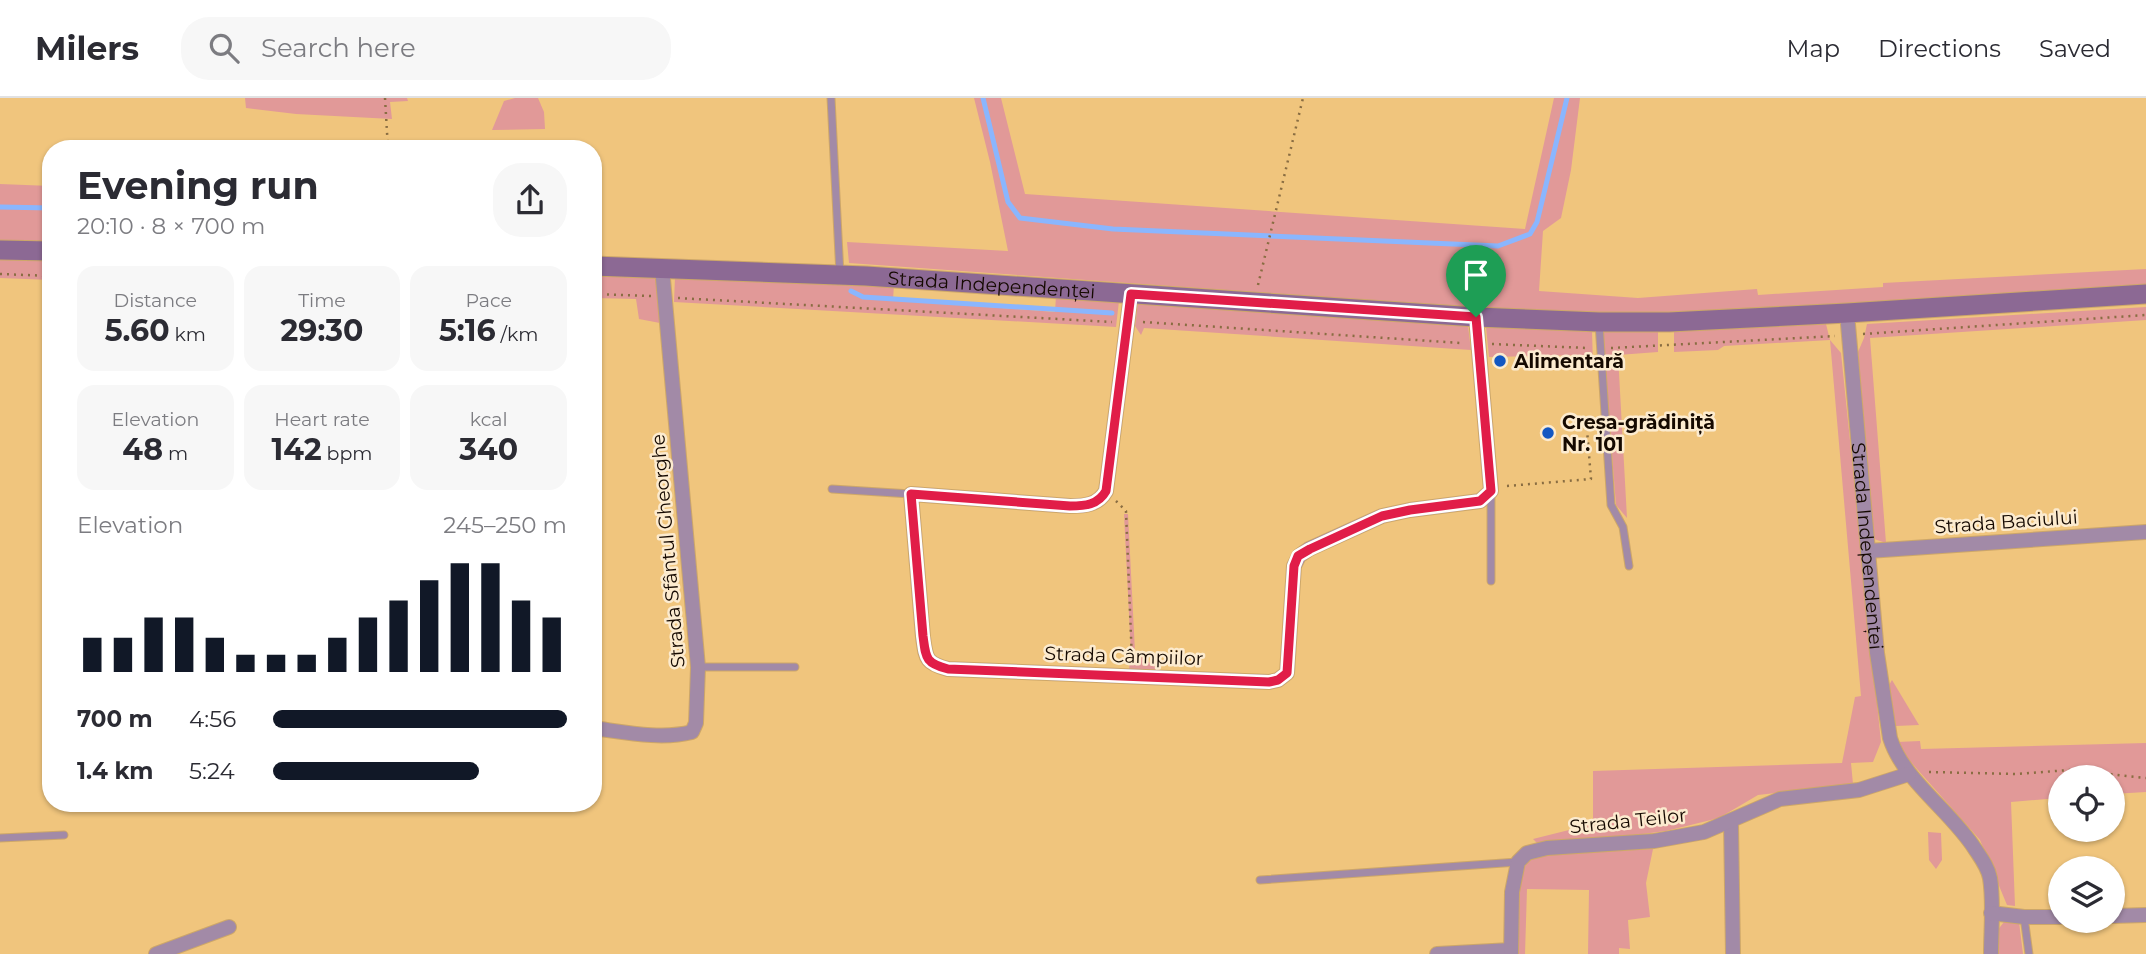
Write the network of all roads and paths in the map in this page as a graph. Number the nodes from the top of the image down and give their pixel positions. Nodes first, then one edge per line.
1 (385, 98) edge
2 (831, 98) edge
3 (1303, 98) edge
4 (387, 140) edge
5 (0, 250) edge
6 (42, 251) edge
7 (602, 266) edge
8 (662, 268) junction
9 (0, 274) edge
10 (840, 275) junction
11 (42, 276) edge
12 (1131, 294) junction
13 (2146, 294) edge
14 (1254, 302) junction
15 (1847, 313) junction
16 (1476, 317) junction
17 (1599, 322) junction
18 (1587, 430) dead end
19 (832, 489) dead end
20 (1106, 491) junction
21 (1491, 491) junction
22 (911, 494) junction
23 (2146, 532) edge
24 (1868, 551) junction
25 (1629, 566) dead end
26 (1490, 581) dead end
27 (698, 667) junction
28 (795, 667) dead end
29 (1131, 675) junction
30 (602, 729) edge
31 (1909, 774) junction
32 (2146, 778) edge
33 (1731, 822) junction
34 (64, 835) dead end
35 (0, 838) edge
36 (1518, 862) junction
37 (1260, 880) dead end
38 (1991, 913) junction
39 (2146, 915) edge
40 (2125, 916) edge
41 (2024, 917) junction
42 (2048, 917) edge
43 (229, 927) dead end
44 (1511, 952) edge
45 (156, 954) edge
46 (1437, 954) edge
47 (1733, 954) edge
48 (1991, 954) edge
49 (2029, 954) edge

1 - 4 path
2 - 10 lane
3 - 14 path
5 - 6 main road
7 - 8 main road, Strada Independenței
8 - 10 main road, Strada Independenței
8 - 27 street, Strada Sfântul Gheorghe
9 - 11 path
10 - 12 main road, Strada Independenței
12 - 14 main road, Strada Independenței
12 - 20 street
13 - 15 main road, Strada Independenței
14 - 16 main road, Strada Independenței
15 - 17 main road, Strada Independenței
15 - 24 street, Strada Independenței
16 - 17 main road, Strada Independenței
16 - 21 street
17 - 25 lane
18 - 21 path
19 - 22 lane
20 - 22 street
20 - 29 path
21 - 26 lane
21 - 29 street, Strada Câmpiilor
22 - 29 street, Strada Câmpiilor
23 - 24 street, Strada Baciului
24 - 31 street, Strada Independenței
27 - 28 lane
27 - 30 street, Strada Sfântul Gheorghe
31 - 32 path
31 - 33 street, Strada Teilor
31 - 38 street
33 - 36 street, Strada Teilor
33 - 47 street
34 - 35 lane
36 - 37 lane
36 - 44 street
38 - 41 street
38 - 48 street
39 - 40 street
41 - 42 street
41 - 49 lane
43 - 45 street
44 - 46 street

